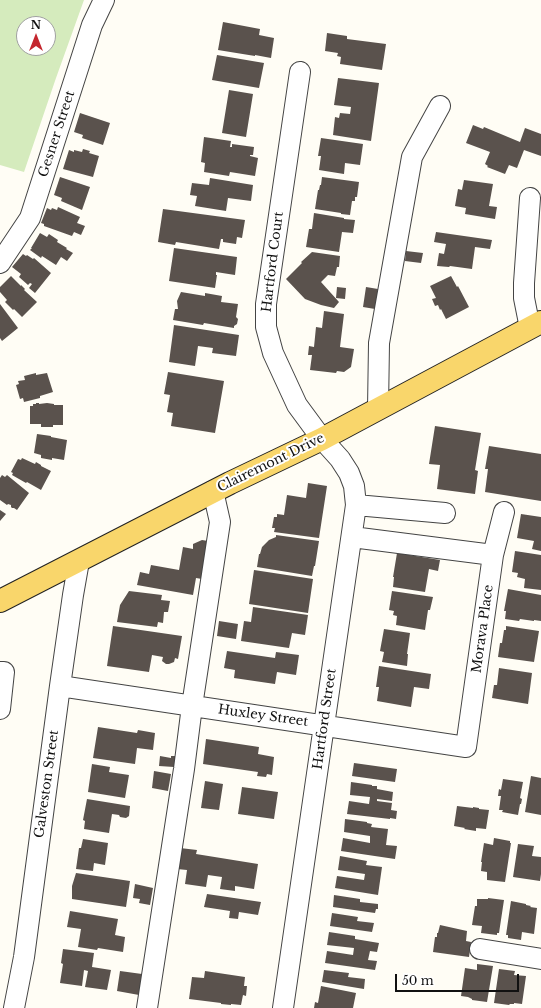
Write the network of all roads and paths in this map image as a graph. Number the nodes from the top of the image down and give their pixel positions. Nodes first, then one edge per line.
1 (104, 0) edge
2 (300, 72) dead end
3 (440, 106) dead end
4 (530, 198) dead end
5 (0, 264) edge
6 (536, 325) edge
7 (378, 409) junction
8 (322, 439) junction
9 (213, 491) junction
10 (356, 505) junction
11 (504, 512) dead end
12 (445, 513) dead end
13 (352, 537) junction
14 (493, 555) junction
15 (79, 561) junction
16 (0, 601) edge
17 (0, 672) edge
18 (60, 686) junction
19 (192, 706) junction
20 (0, 709) edge
21 (324, 725) junction
22 (466, 747) joint
23 (480, 949) dead end
24 (541, 958) edge
25 (0, 1006) edge
26 (14, 1008) edge
27 (147, 1008) edge
28 (283, 1008) edge

1 - 5 street, Gesner Street
2 - 8 street, Hartford Court
3 - 7 street
4 - 6 street
6 - 7 main road, Clairemont Drive
7 - 8 main road, Clairemont Drive
8 - 9 main road, Clairemont Drive
8 - 10 street, Hartford Street
9 - 15 main road, Clairemont Drive
9 - 19 street
10 - 12 street
10 - 13 street, Hartford Street
11 - 14 street, Morava Place
13 - 14 street
13 - 21 street, Hartford Street
14 - 22 street, Morava Place
15 - 16 main road, Clairemont Drive
15 - 18 street, Galveston Street
17 - 20 street
18 - 19 street, Huxley Street
18 - 26 street, Galveston Street
19 - 21 street, Huxley Street
19 - 27 street
21 - 22 street, Huxley Street
21 - 28 street, Hartford Street
23 - 24 street
25 - 26 street

